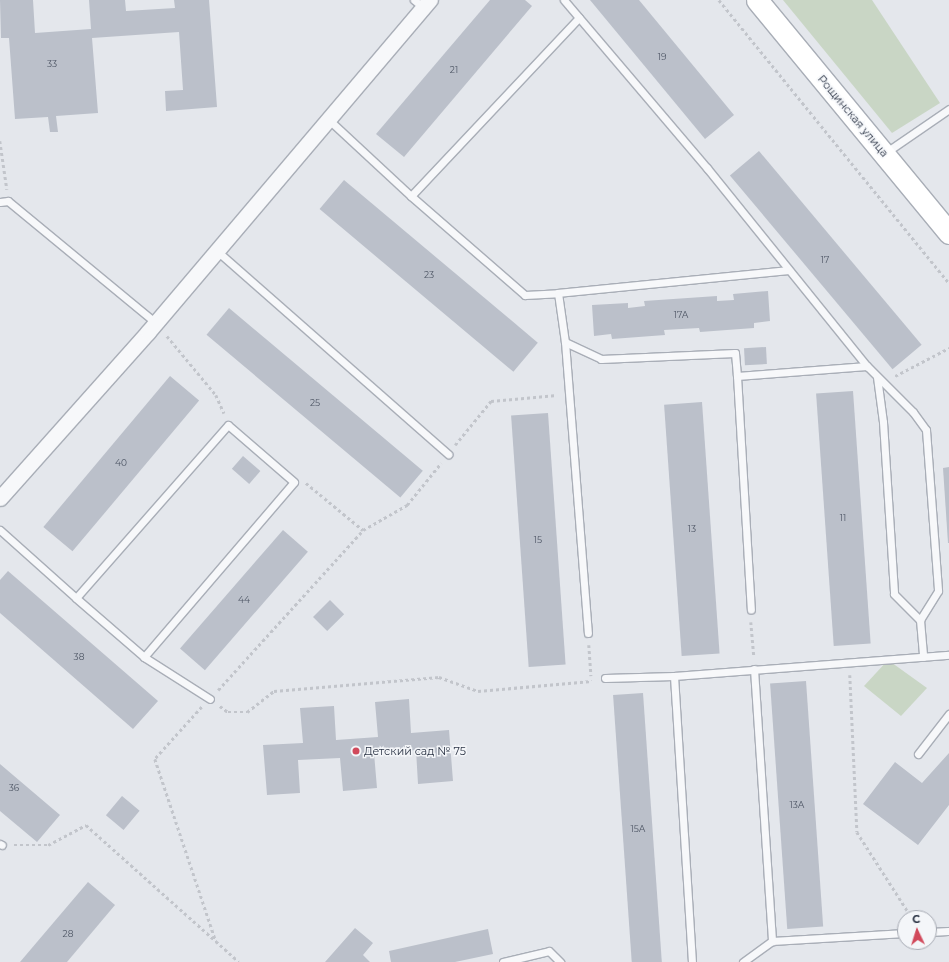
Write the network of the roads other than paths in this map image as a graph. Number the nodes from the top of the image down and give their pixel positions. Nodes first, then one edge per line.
1 (564, 0) edge
2 (757, 0) edge
3 (422, 2) edge
4 (579, 18) junction
5 (949, 109) edge
6 (328, 119) junction
7 (884, 154) junction
8 (411, 196) junction
9 (0, 202) edge
10 (949, 233) edge
11 (217, 252) junction
12 (788, 270) junction
13 (558, 293) junction
14 (156, 323) junction
15 (565, 342) junction
16 (867, 366) junction
17 (737, 376) junction
18 (880, 380) junction
19 (448, 454) road end
20 (0, 498) edge
21 (0, 530) edge
22 (76, 598) junction
23 (751, 610) road end
24 (920, 620) junction
25 (588, 633) road end
26 (949, 655) edge
27 (144, 657) junction
28 (923, 657) junction
29 (754, 669) junction
30 (674, 676) junction
31 (605, 678) road end
32 (210, 699) road end
33 (949, 714) edge
34 (918, 754) dead end
35 (949, 931) edge
36 (937, 932) edge
37 (897, 933) edge
38 (772, 941) junction
39 (503, 962) edge
40 (560, 962) edge
41 (692, 962) edge
42 (742, 962) edge

1 - 4 lane
2 - 7 main road, Рощинская улица
3 - 6 street
4 - 8 lane
4 - 12 lane
5 - 7 lane
6 - 8 lane
6 - 11 street
7 - 10 main road, Рощинская улица
8 - 13 lane
9 - 14 lane
11 - 14 street
11 - 19 lane
12 - 13 lane
12 - 16 lane
13 - 15 lane
14 - 20 street
15 - 17 lane
15 - 25 lane
16 - 17 lane
16 - 18 lane
17 - 23 lane
18 - 24 lane
18 - 24 lane
21 - 22 lane
22 - 27 lane
22 - 27 lane
24 - 28 lane
26 - 28 lane
27 - 32 lane
28 - 29 lane
29 - 30 lane
29 - 38 lane
30 - 31 lane
30 - 41 lane
33 - 34 lane
35 - 36 lane
37 - 38 lane
38 - 42 lane
39 - 40 lane

